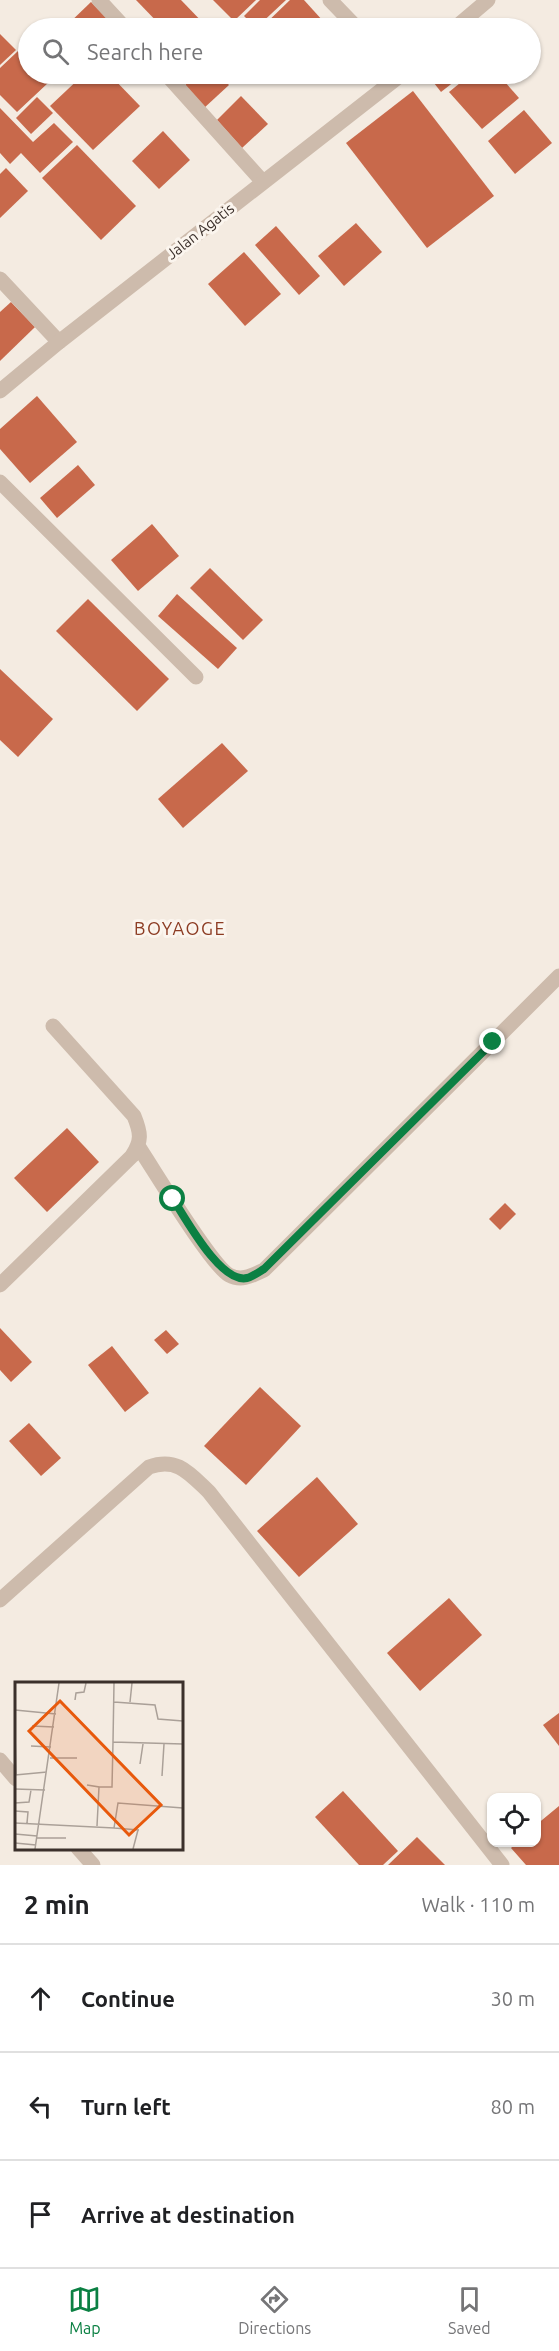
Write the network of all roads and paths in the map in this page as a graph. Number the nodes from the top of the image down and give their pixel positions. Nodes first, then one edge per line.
1 (99, 0) edge
2 (330, 0) edge
3 (488, 0) edge
4 (116, 18) edge
5 (347, 18) edge
6 (466, 18) edge
7 (175, 84) edge
8 (387, 84) edge
9 (263, 182) junction
10 (0, 279) edge
11 (59, 342) junction
12 (0, 391) edge
13 (0, 482) edge
14 (196, 677) dead end
15 (559, 976) edge
16 (53, 1026) dead end
17 (138, 1146) junction
18 (0, 1285) edge
19 (0, 1600) edge
20 (0, 1760) edge
21 (15, 1778) edge
22 (80, 1850) edge
23 (93, 1865) edge
24 (502, 1865) edge

1 - 4 street
2 - 5 street
3 - 6 street
7 - 9 street
8 - 9 street, Jalan Agatis
9 - 11 street, Jalan Agatis
10 - 11 street
11 - 12 street, Jalan Agatis
13 - 14 street
15 - 17 street
16 - 17 street
17 - 18 street
19 - 24 street
20 - 21 street
22 - 23 street

